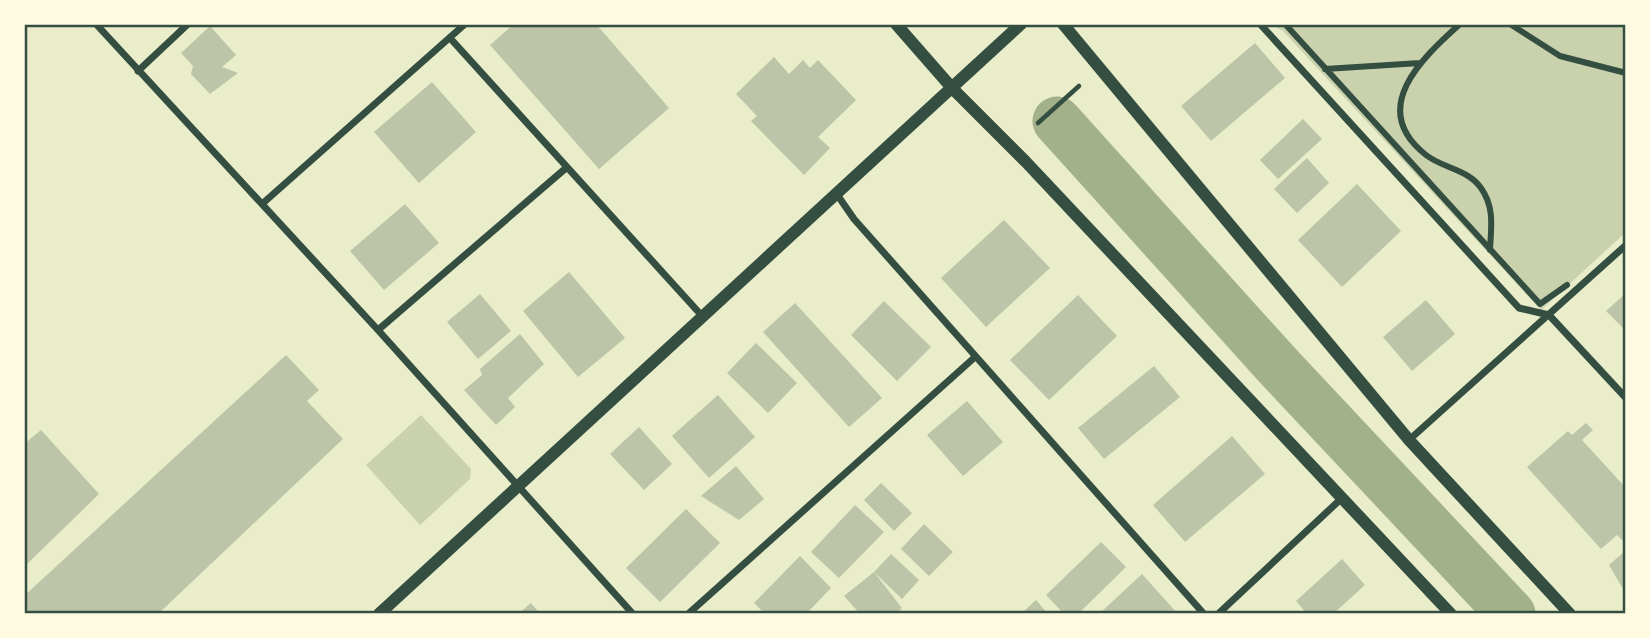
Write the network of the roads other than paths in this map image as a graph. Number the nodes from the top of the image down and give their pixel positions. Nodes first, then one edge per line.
1 (96, 24) edge
2 (188, 24) edge
3 (465, 24) edge
4 (896, 24) edge
5 (1021, 24) edge
6 (1063, 24) edge
7 (1260, 24) edge
8 (1285, 24) edge
9 (1460, 24) edge
10 (1510, 24) edge
11 (450, 38) junction
12 (1420, 63) junction
13 (1325, 69) junction
14 (138, 71) junction
15 (1626, 73) edge
16 (952, 88) junction
17 (566, 168) junction
18 (835, 192) junction
19 (262, 204) junction
20 (1626, 245) edge
21 (1490, 250) junction
22 (1567, 285) dead end
23 (1549, 315) junction
24 (704, 318) junction
25 (378, 330) junction
26 (975, 357) junction
27 (1626, 398) edge
28 (1409, 440) junction
29 (516, 486) junction
30 (1344, 496) junction
31 (379, 614) edge
32 (633, 614) edge
33 (688, 614) edge
34 (1204, 614) edge
35 (1218, 614) edge
36 (1451, 614) edge
37 (1570, 614) edge

1 - 14 street
2 - 14 street
3 - 11 street
4 - 16 street
5 - 16 street
6 - 28 street
7 - 23 street
8 - 13 street
9 - 12 street
10 - 15 street
11 - 17 street
11 - 19 street
12 - 13 street
12 - 21 street
13 - 21 street
14 - 19 street
16 - 18 street
16 - 30 street
17 - 24 street
17 - 25 street
18 - 24 street
18 - 26 street
19 - 25 street
20 - 23 street
21 - 22 street
23 - 27 street
23 - 28 street
24 - 29 street
25 - 29 street
26 - 33 street
26 - 34 street
28 - 37 street
29 - 31 street
29 - 32 street
30 - 35 street
30 - 36 street

